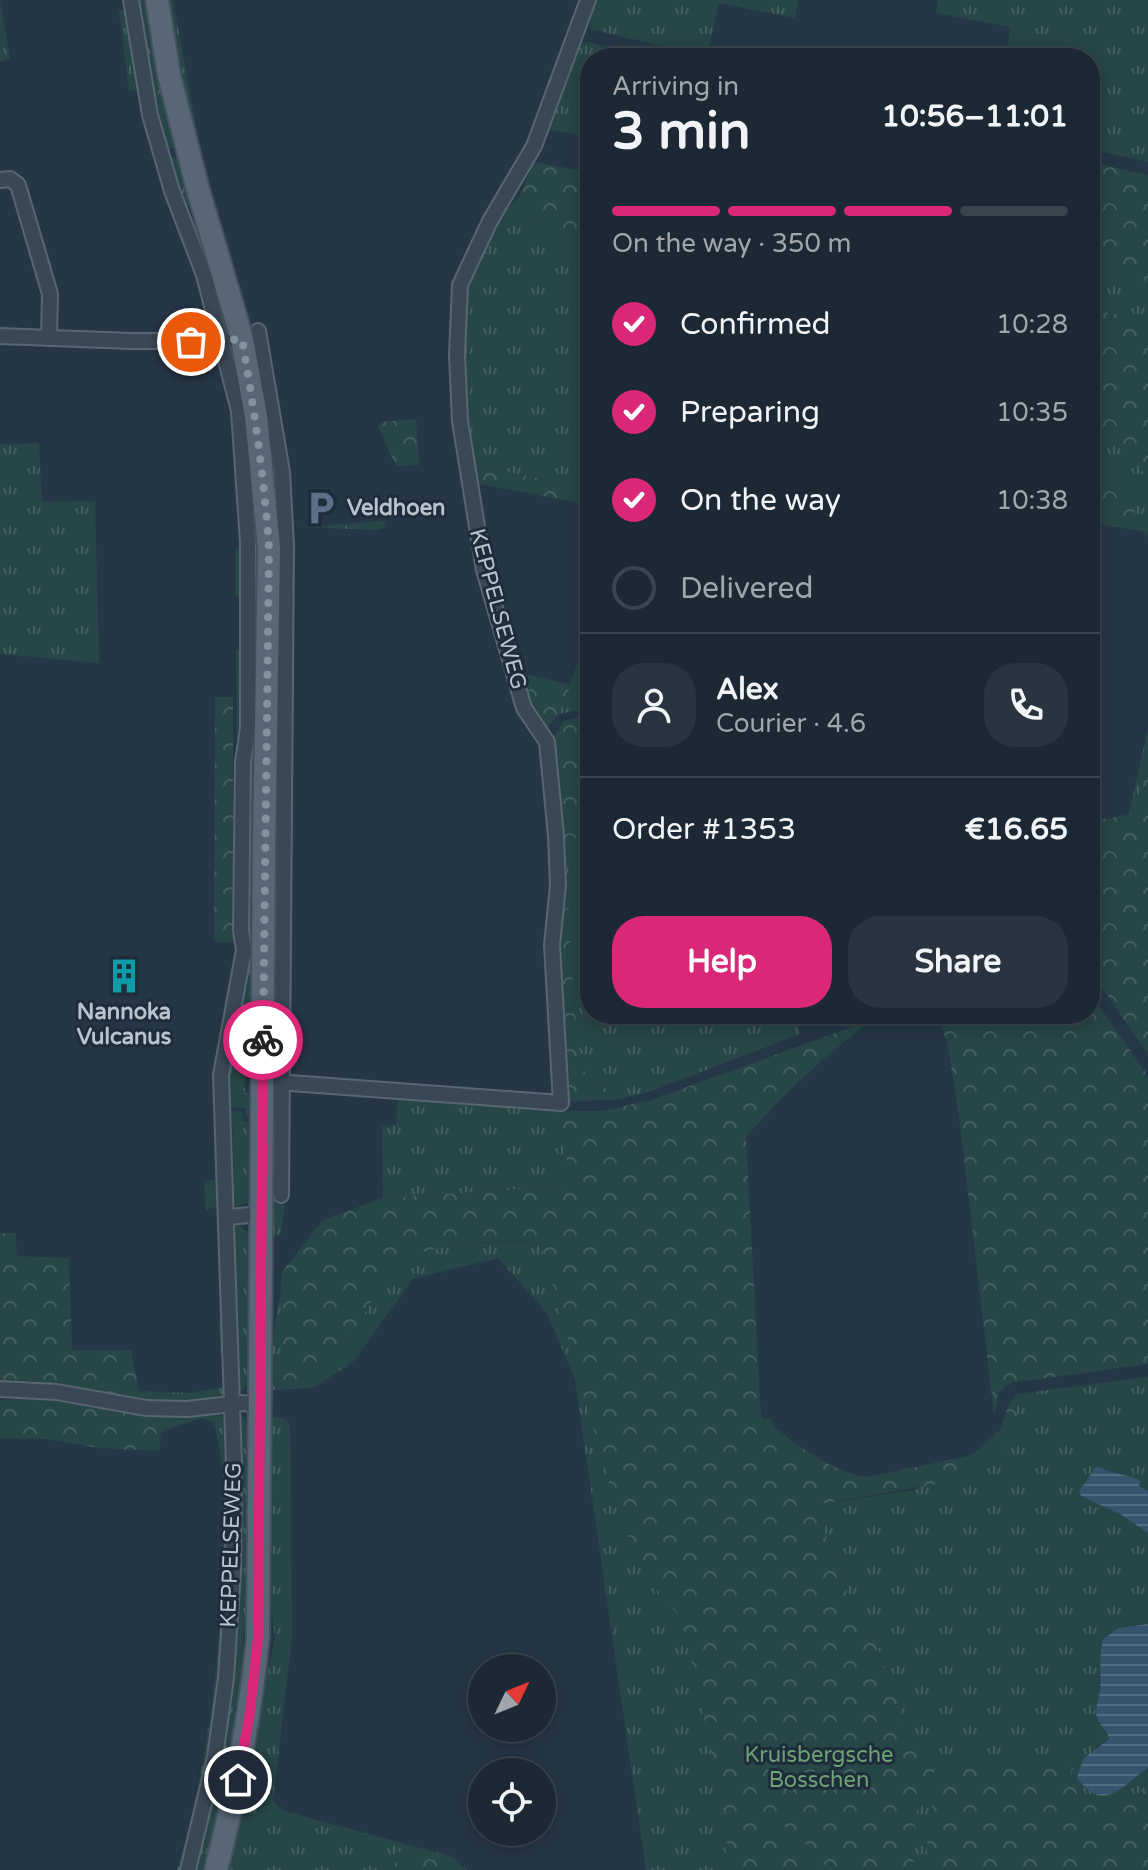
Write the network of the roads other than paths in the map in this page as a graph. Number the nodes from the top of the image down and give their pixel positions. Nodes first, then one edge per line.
1 (131, 0) edge
2 (157, 0) edge
3 (588, 0) edge
4 (187, 149) junction
5 (162, 155) junction
6 (0, 180) edge
7 (0, 336) edge
8 (241, 337) junction
9 (49, 338) junction
10 (273, 1082) junction
11 (281, 1195) dead end
12 (262, 1214) junction
13 (227, 1217) junction
14 (0, 1389) edge
15 (232, 1403) junction
16 (261, 1405) junction
17 (188, 1870) edge
18 (216, 1870) edge

1 - 5 street, KEPPELSEWEG
2 - 4 main road, KEPPELSEWEG
3 - 10 street, KEPPELSEWEG
4 - 5 street
4 - 8 main road, KEPPELSEWEG
5 - 8 street, KEPPELSEWEG
6 - 9 street
7 - 9 street
8 - 9 street
8 - 10 main road, KEPPELSEWEG
8 - 13 street, KEPPELSEWEG
10 - 11 street, KEPPELSEWEG
10 - 12 main road, KEPPELSEWEG
12 - 13 street
12 - 16 main road, KEPPELSEWEG
13 - 15 street, KEPPELSEWEG
14 - 15 street
15 - 16 street
15 - 17 street, KEPPELSEWEG
16 - 18 main road, KEPPELSEWEG

